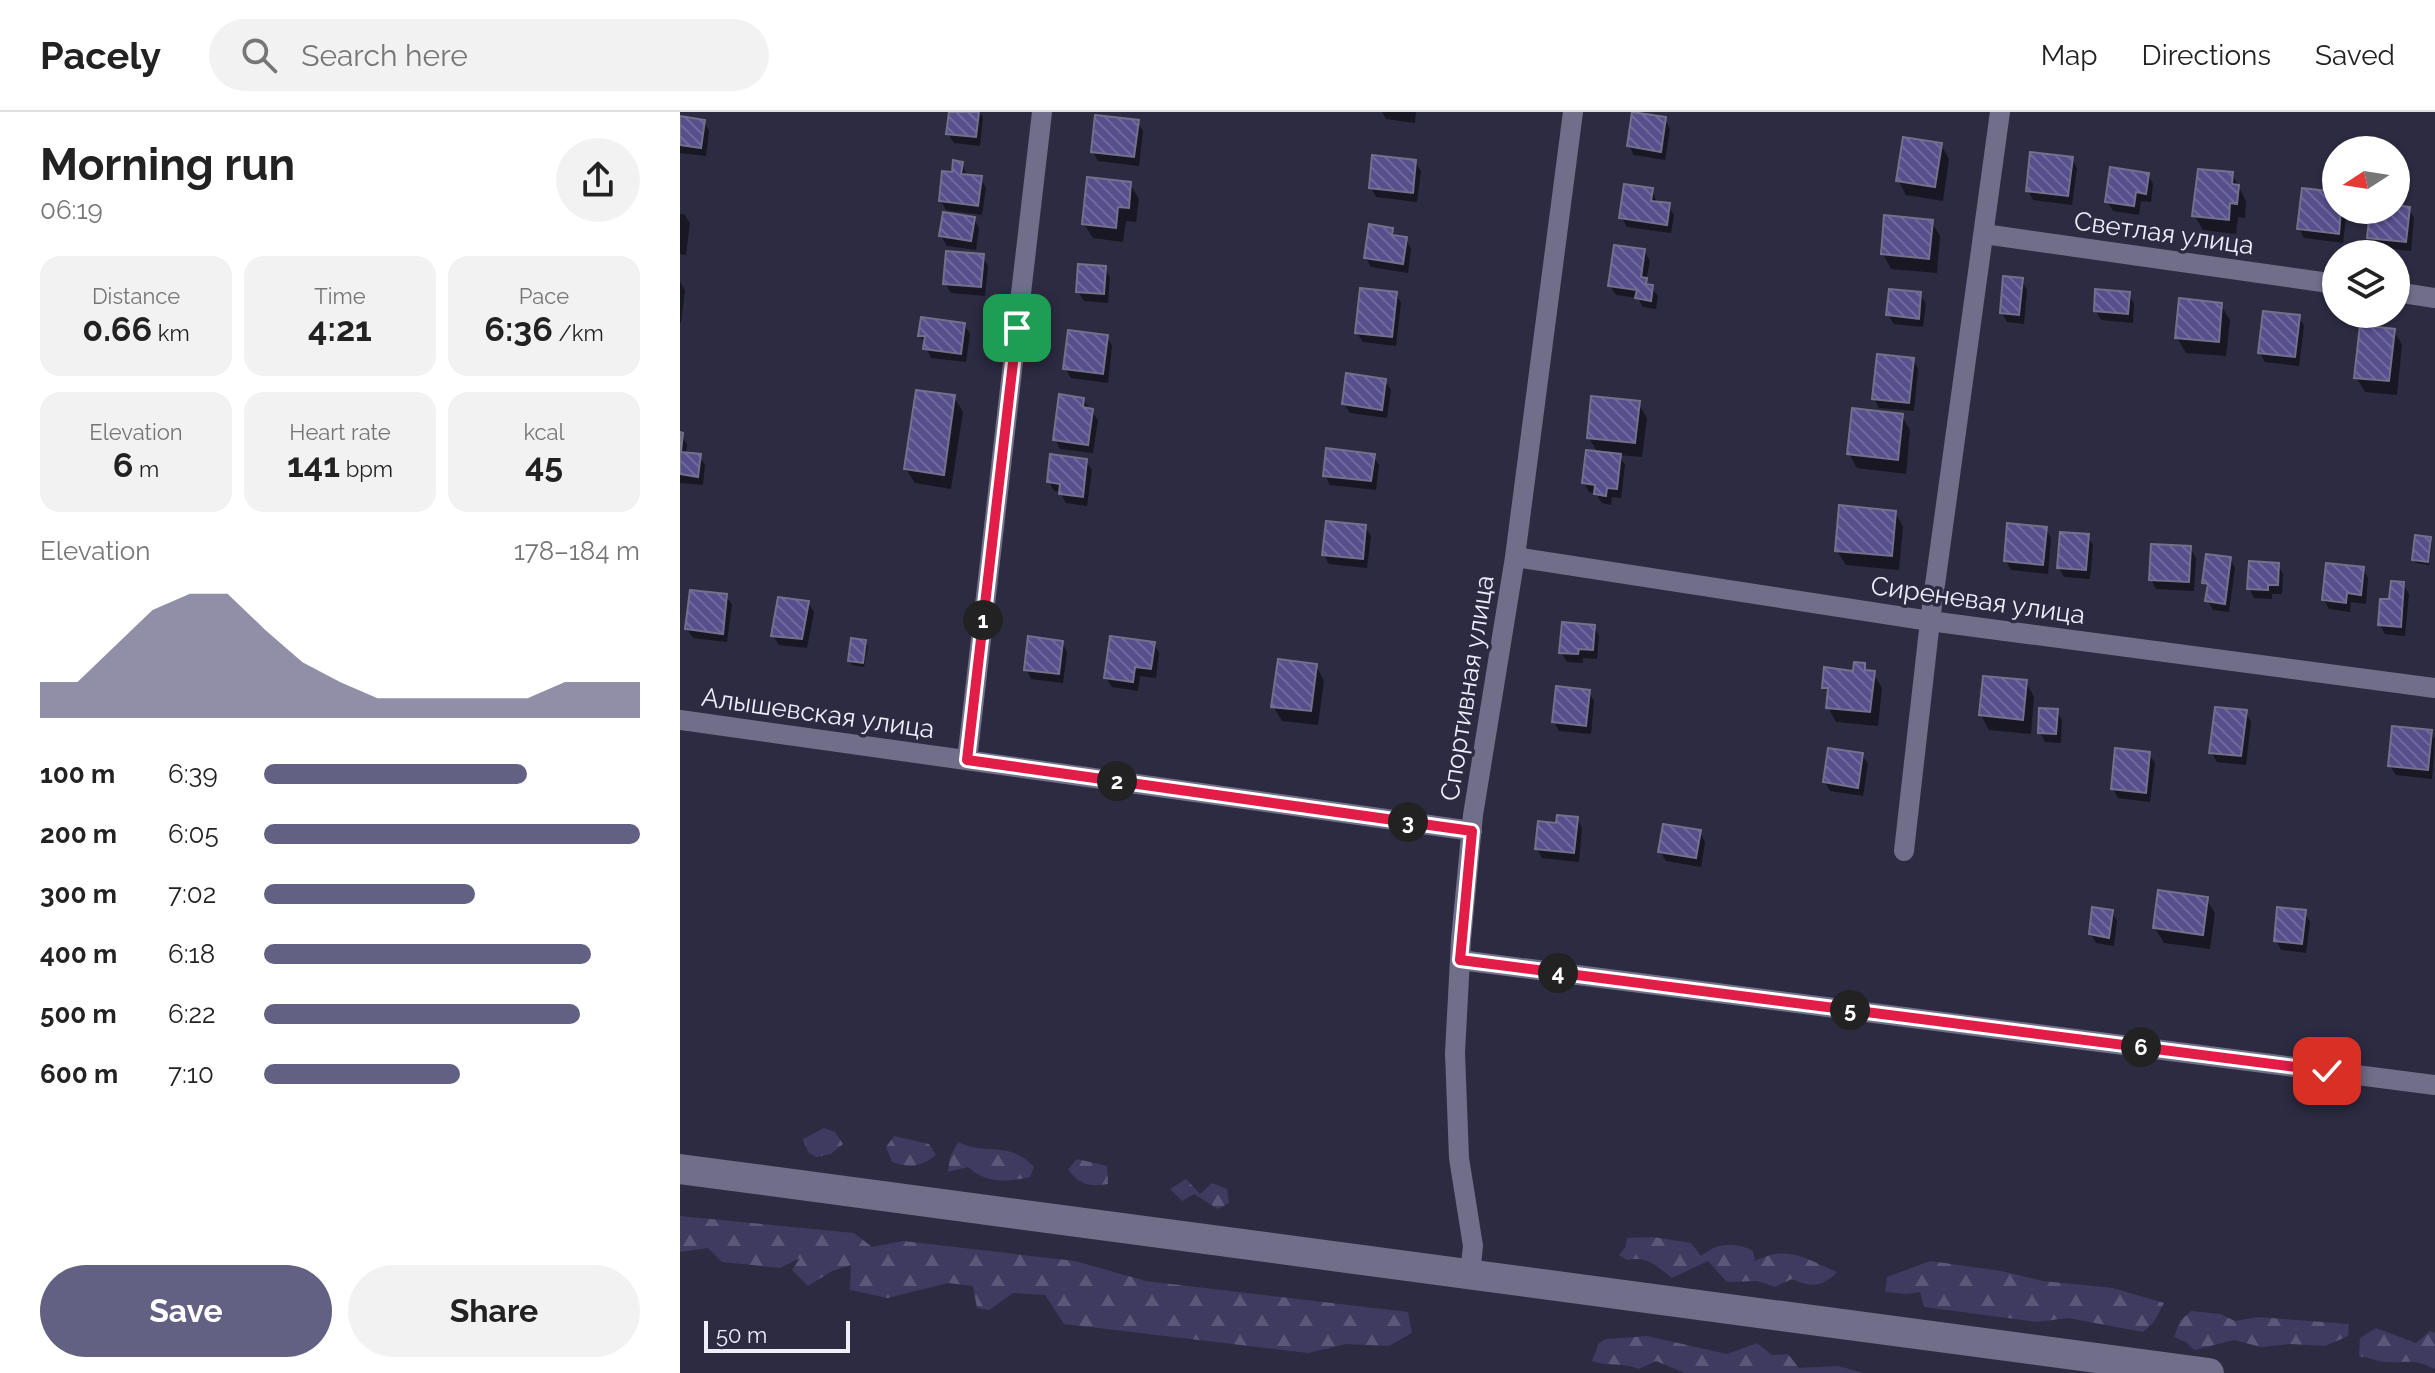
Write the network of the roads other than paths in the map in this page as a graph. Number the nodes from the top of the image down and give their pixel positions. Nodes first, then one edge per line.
1 (1042, 112) edge
2 (1573, 112) edge
3 (2000, 112) edge
4 (1984, 234) junction
5 (2322, 282) edge
6 (2410, 294) edge
7 (2435, 298) edge
8 (1515, 557) junction
9 (1930, 621) junction
10 (2435, 688) edge
11 (680, 720) edge
12 (967, 760) junction
13 (1472, 831) junction
14 (1904, 851) dead end
15 (1460, 960) junction
16 (2435, 1085) edge
17 (680, 1169) edge
18 (1470, 1274) junction
19 (2209, 1373) edge

1 - 12 street
2 - 8 street, Спортивная улица
3 - 4 street
4 - 5 street, Светлая улица
4 - 9 street
6 - 7 street
8 - 9 street, Сиреневая улица
8 - 13 street, Спортивная улица
9 - 10 street, Сиреневая улица
9 - 14 street
11 - 12 street, Алышевская улица
12 - 13 street, Алышевская улица
13 - 15 street, Спортивная улица
15 - 16 street
15 - 18 street, Спортивная улица
17 - 18 main road
18 - 19 main road

